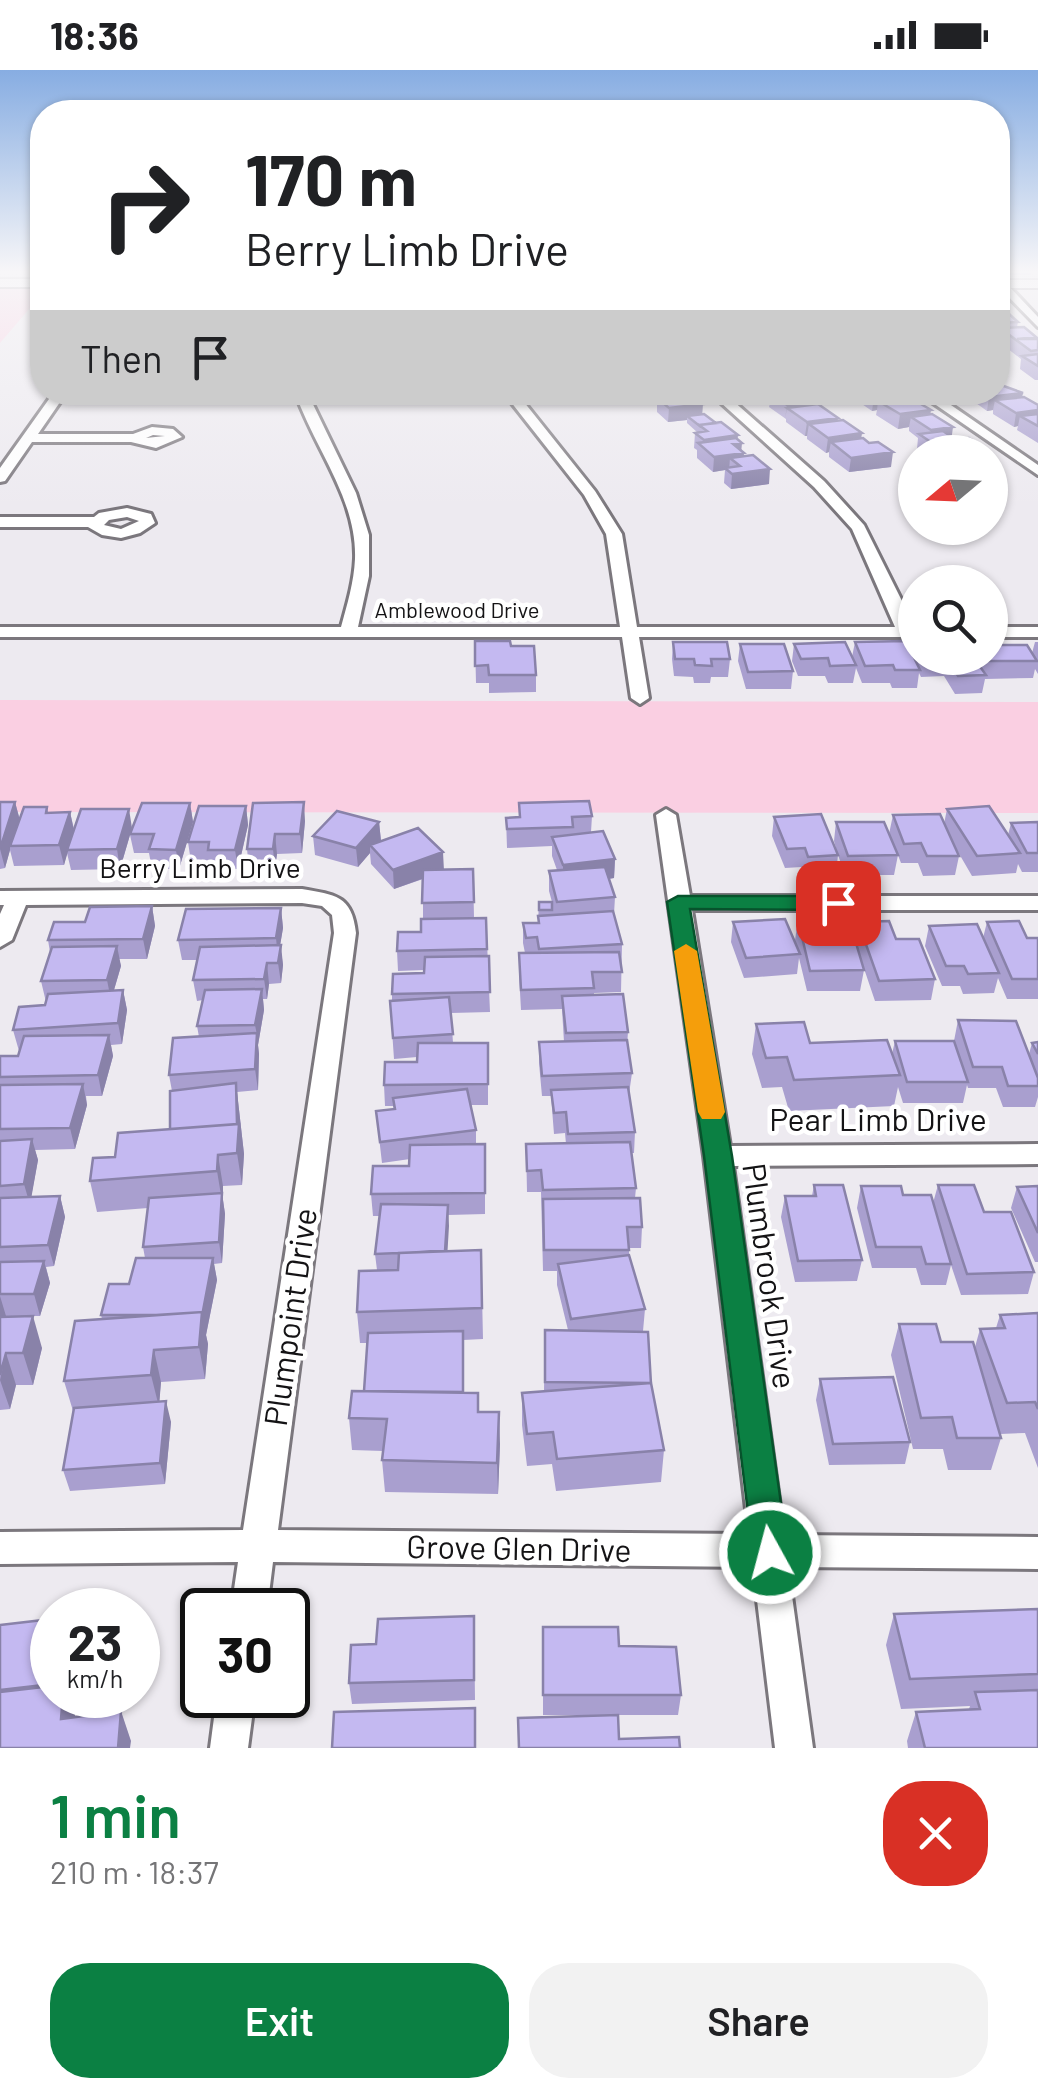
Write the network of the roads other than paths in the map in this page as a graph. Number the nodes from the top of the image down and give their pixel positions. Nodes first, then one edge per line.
1 (52, 405) edge
2 (305, 405) edge
3 (519, 405) edge
4 (730, 405) edge
5 (942, 405) edge
6 (28, 438) junction
7 (136, 438) dead end
8 (1038, 472) edge
9 (0, 478) edge
10 (0, 522) edge
11 (96, 522) dead end
12 (898, 606) edge
13 (0, 632) edge
14 (630, 632) junction
15 (898, 632) edge
16 (1008, 632) edge
17 (1038, 632) edge
18 (348, 633) junction
19 (640, 698) dead end
20 (666, 815) dead end
21 (9, 898) edge
22 (678, 902) junction
23 (1038, 903) edge
24 (0, 940) edge
25 (332, 1024) joint
26 (1038, 1154) edge
27 (718, 1156) junction
28 (258, 1546) junction
29 (0, 1548) edge
30 (1038, 1552) edge
31 (770, 1553) junction
32 (252, 1588) edge
33 (233, 1718) edge
34 (229, 1748) edge
35 (794, 1748) edge

1 - 6 street
2 - 18 street
3 - 14 street
4 - 12 street
5 - 8 street
6 - 7 street
6 - 9 street
10 - 11 street
13 - 18 street, Amblewood Drive
14 - 15 street, Amblewood Drive
14 - 18 street, Amblewood Drive
14 - 19 street
16 - 17 street
20 - 22 street, Plumbrook Drive
21 - 24 street
21 - 25 street, Berry Limb Drive
22 - 23 street
22 - 27 street, Plumbrook Drive
25 - 28 street, Plumpoint Drive
26 - 27 street, Pear Limb Drive
27 - 31 street, Plumbrook Drive
28 - 29 street, Grove Glen Drive
28 - 31 street, Grove Glen Drive
28 - 32 street, Plumpoint Drive
30 - 31 street, Grove Glen Drive
31 - 35 street, Plumbrook Drive
33 - 34 street

